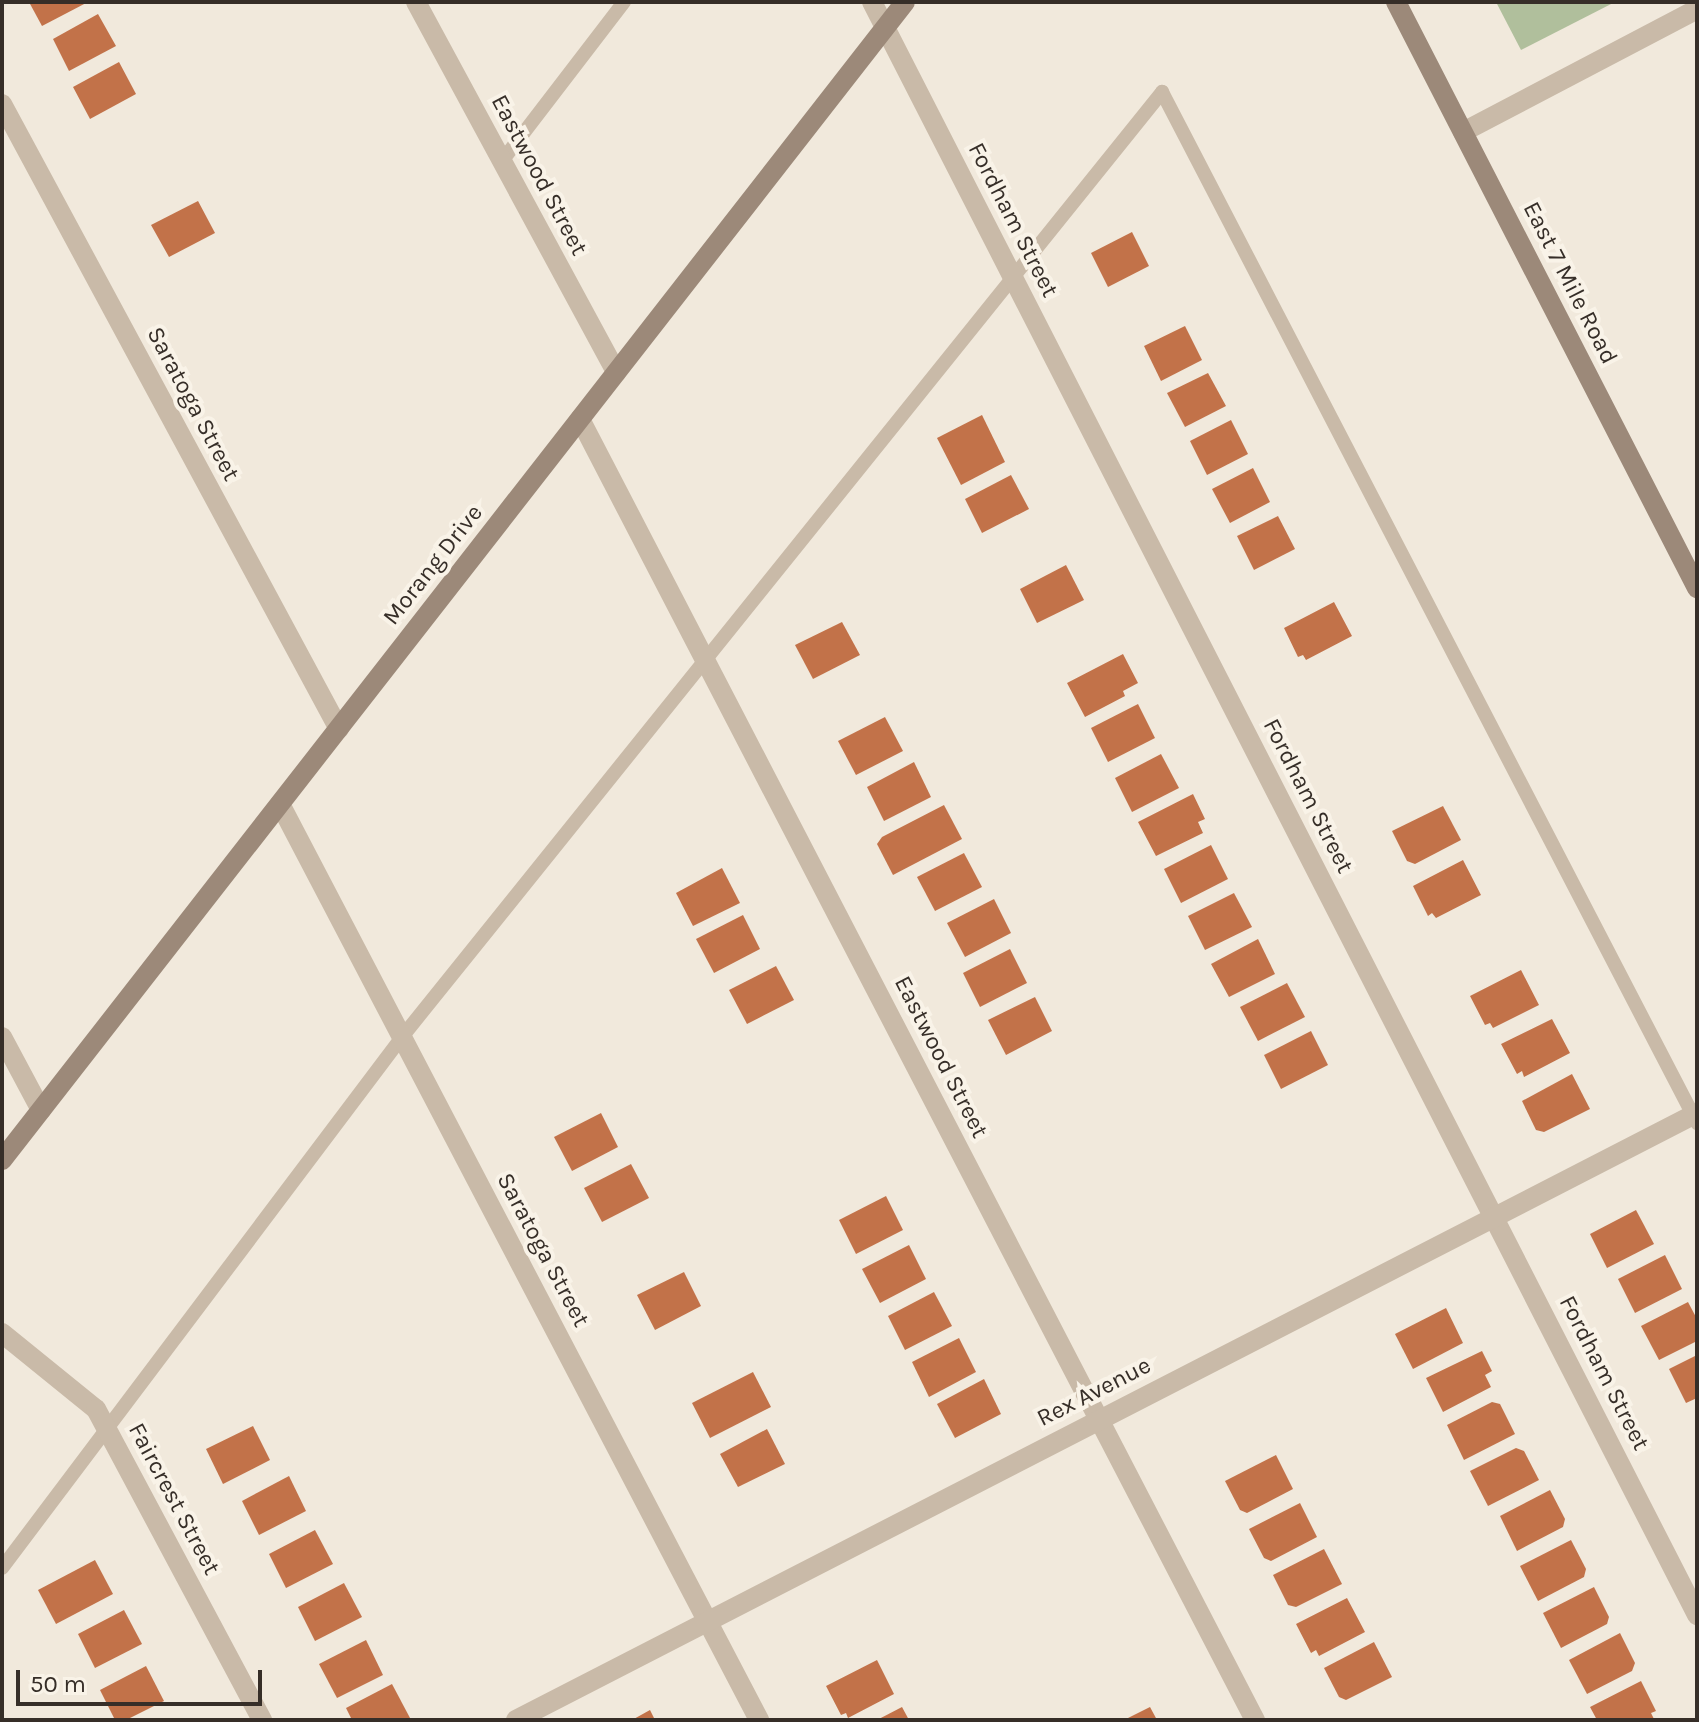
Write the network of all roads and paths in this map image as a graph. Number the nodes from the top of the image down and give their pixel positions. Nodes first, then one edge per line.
1 (416, 2) edge
2 (624, 2) edge
3 (872, 2) edge
4 (905, 2) edge
5 (1396, 2) edge
6 (1697, 9) edge
7 (885, 27) junction
8 (2, 104) edge
9 (1463, 132) junction
10 (502, 161) junction
11 (1011, 275) junction
12 (616, 372) junction
13 (580, 419) junction
14 (1697, 588) edge
15 (705, 658) junction
16 (339, 729) junction
17 (280, 804) junction
18 (2, 1037) edge
19 (402, 1037) junction
20 (41, 1110) junction
21 (1696, 1117) edge
22 (2, 1160) edge
23 (1495, 1216) junction
24 (2, 1333) edge
25 (1099, 1419) junction
26 (108, 1431) junction
27 (2, 1568) edge
28 (1697, 1615) edge
29 (707, 1621) junction
30 (262, 1720) edge
31 (516, 1720) edge
32 (759, 1720) edge
33 (1255, 1720) edge

1 - 10 street, Eastwood Street
2 - 10 lane
3 - 7 street, Fordham Street
4 - 7 street, Morang Drive
5 - 9 street, East 7 Mile Road
6 - 9 street
7 - 11 street, Fordham Street
7 - 12 street, Morang Drive
8 - 16 street, Saratoga Street
9 - 14 street, East 7 Mile Road
10 - 12 street, Eastwood Street
11 - 15 lane
11 - 21 lane
11 - 23 street, Fordham Street
12 - 13 street, Morang Drive
13 - 15 street, Eastwood Street
13 - 16 street, Morang Drive
15 - 19 lane
15 - 25 street, Eastwood Street
16 - 17 street, Morang Drive
17 - 19 street, Saratoga Street
17 - 20 street, Morang Drive
18 - 20 street
19 - 26 lane
19 - 29 street, Saratoga Street
20 - 22 street, Morang Drive
21 - 23 street, Rex Avenue
23 - 25 street, Rex Avenue
23 - 28 street, Fordham Street
24 - 26 street, Faircrest Street
25 - 29 street, Rex Avenue
25 - 33 street, Eastwood Street
26 - 27 lane
26 - 30 street, Faircrest Street
29 - 31 street, Rex Avenue
29 - 32 street, Saratoga Street

